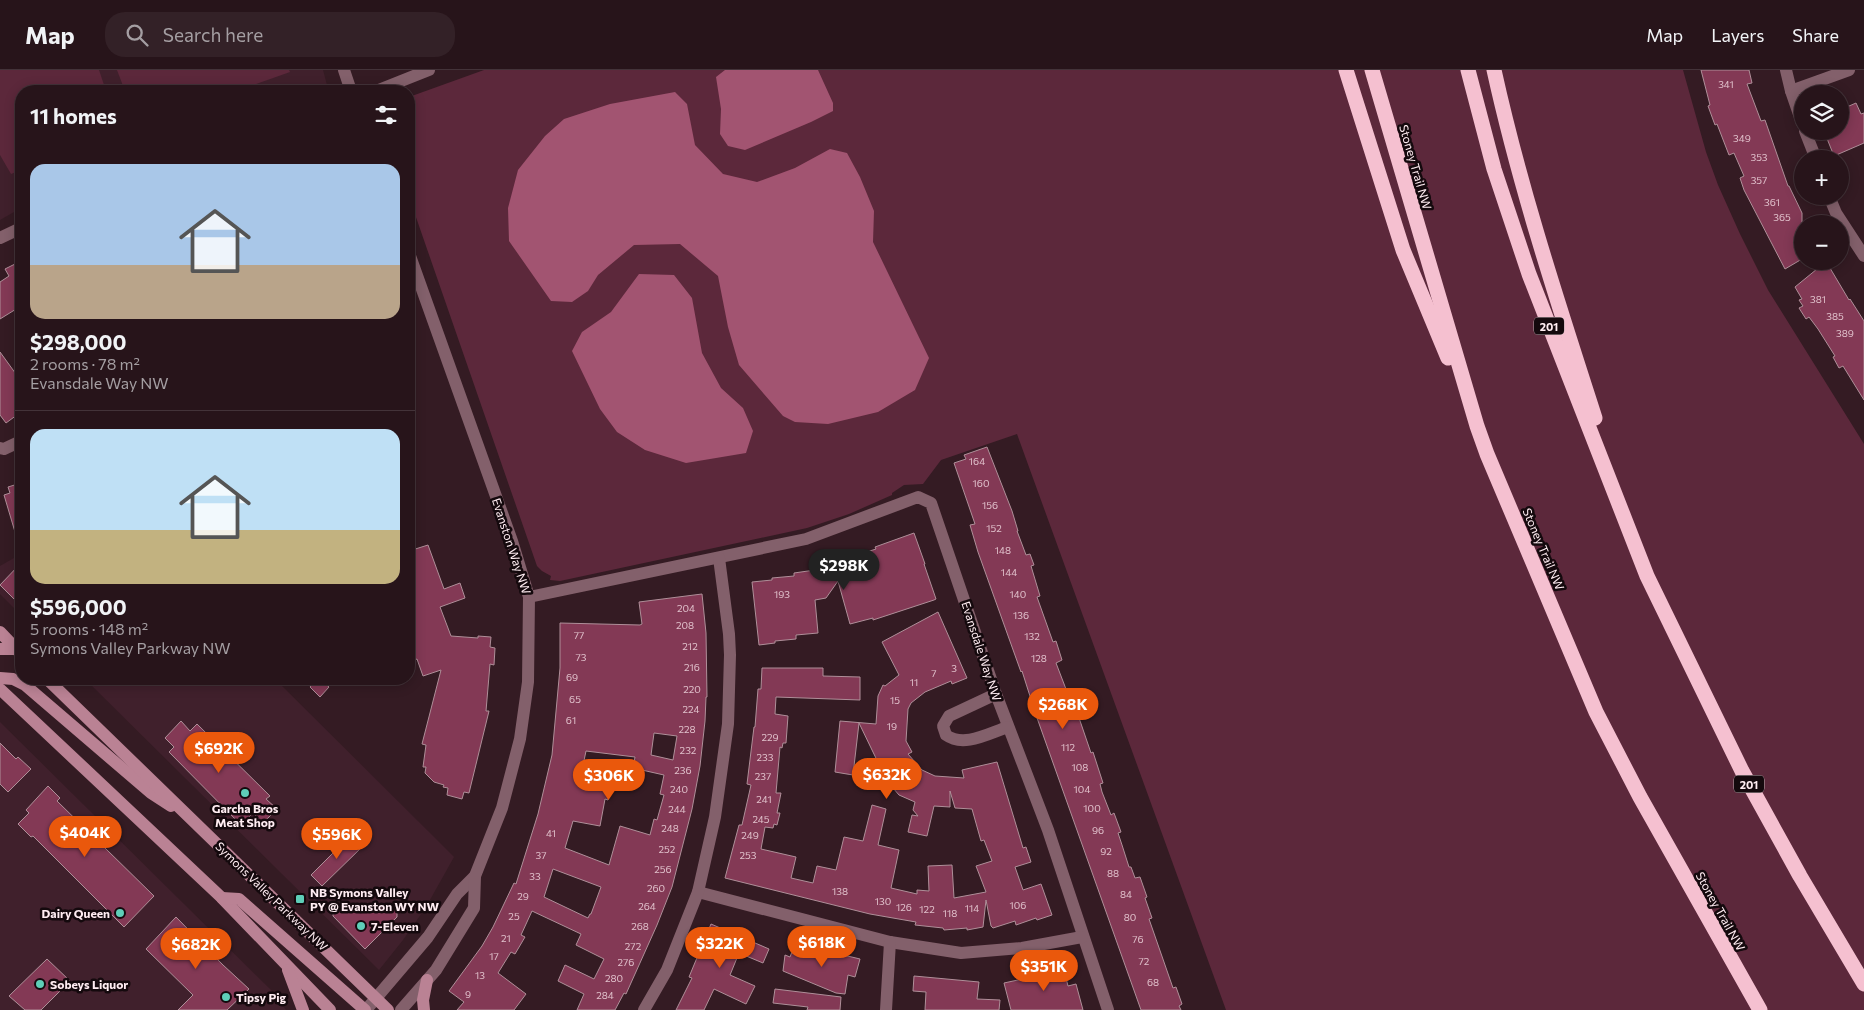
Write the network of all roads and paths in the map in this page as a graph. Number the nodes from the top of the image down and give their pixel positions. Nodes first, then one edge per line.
1 (344, 70) edge
2 (429, 70) edge
3 (1346, 70) edge
4 (1372, 70) edge
5 (1468, 70) edge
6 (1494, 70) edge
7 (1786, 70) edge
8 (1849, 70) edge
9 (349, 85) edge
10 (391, 85) edge
11 (1790, 91) junction
12 (1794, 102) edge
13 (1833, 205) edge
14 (15, 231) edge
15 (0, 238) edge
16 (1864, 256) edge
17 (415, 270) edge
18 (1477, 426) junction
19 (15, 443) edge
20 (0, 448) edge
21 (719, 558) junction
22 (1646, 576) junction
23 (529, 597) junction
24 (0, 632) edge
25 (15, 648) edge
26 (0, 649) edge
27 (15, 651) edge
28 (0, 678) edge
29 (15, 679) edge
30 (25, 685) edge
31 (53, 685) edge
32 (0, 688) edge
33 (996, 694) junction
34 (1008, 727) junction
35 (196, 822) junction
36 (476, 876) junction
37 (698, 892) junction
38 (222, 898) junction
39 (1082, 937) junction
40 (890, 942) junction
41 (286, 966) junction
42 (427, 980) junction
43 (1864, 984) edge
44 (377, 999) junction
45 (303, 1010) edge
46 (330, 1010) edge
47 (366, 1010) edge
48 (388, 1010) edge
49 (401, 1010) edge
50 (424, 1010) edge
51 (644, 1010) edge
52 (886, 1010) edge
53 (1108, 1010) edge
54 (1760, 1010) edge

1 - 9 street
2 - 10 street
3 - 18 highway
4 - 18 highway, Stoney Trail NW
5 - 22 highway, 201
6 - 22 highway
7 - 11 street
8 - 11 street
11 - 12 street
13 - 16 street
14 - 15 street
17 - 23 street, Evanston Way NW
18 - 54 highway, Stoney Trail NW
19 - 20 street
21 - 23 street, Evansdale Way NW
21 - 33 street, Evansdale Way NW
21 - 37 street
22 - 43 highway, 201
23 - 36 street, Evanston Way NW
24 - 25 main road
26 - 27 main road
28 - 29 main road
30 - 35 main road
31 - 35 main road, Symons Valley Parkway NW
32 - 38 main road
33 - 34 street, Evansdale Way NW
33 - 34 street
34 - 39 street, Evansdale Way NW
35 - 44 main road, Symons Valley Parkway NW
36 - 42 street, Evanston Way NW
36 - 44 street, Evanston Way NW
37 - 40 street
37 - 51 street
38 - 41 main road
38 - 47 main road
39 - 40 street
39 - 53 street, Evansdale Way NW
40 - 52 street
41 - 45 main road
41 - 46 main road
42 - 49 street, Evanston Way NW
42 - 50 main road
44 - 47 street, Evanston Way NW
44 - 48 main road, Symons Valley Parkway NW

